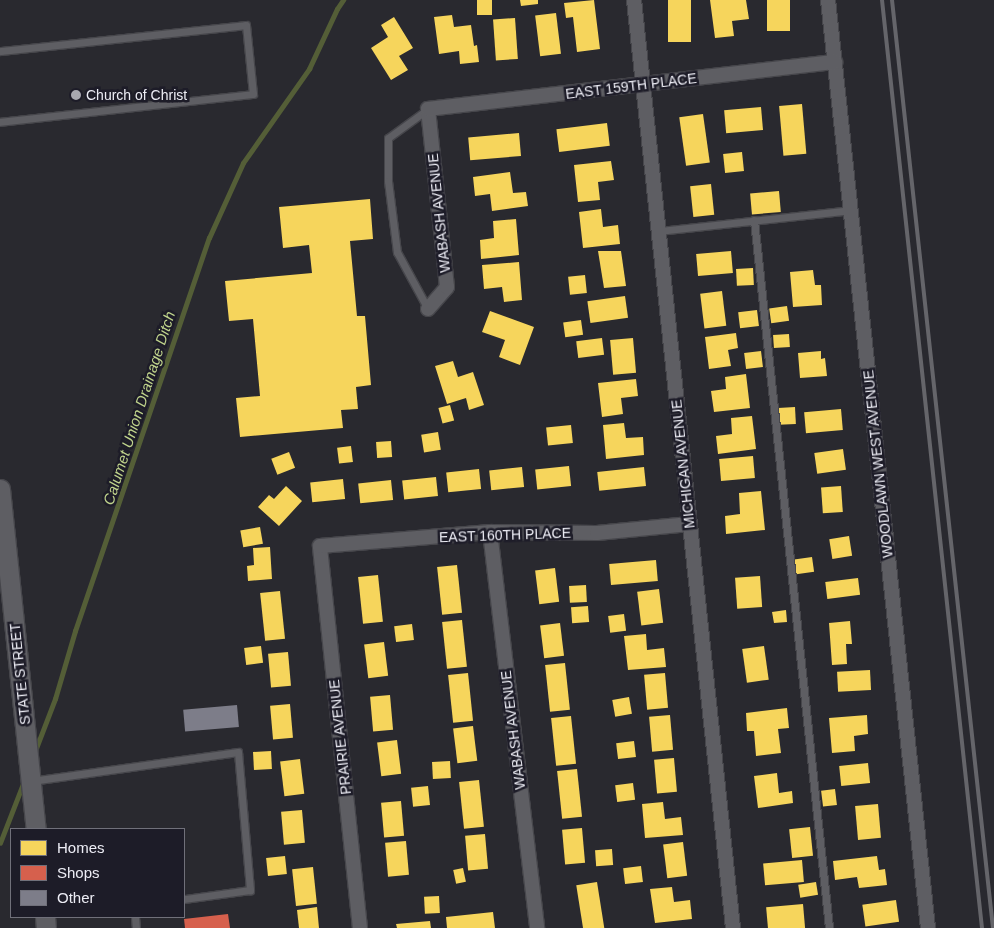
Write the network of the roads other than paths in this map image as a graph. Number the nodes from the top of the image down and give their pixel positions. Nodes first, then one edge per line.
1 (634, 0) edge
2 (828, 0) edge
3 (0, 51) edge
4 (835, 62) junction
5 (643, 85) junction
6 (428, 109) junction
7 (0, 122) edge
8 (851, 210) junction
9 (754, 220) junction
10 (659, 231) junction
11 (428, 309) joint
12 (0, 489) edge
13 (690, 524) junction
14 (490, 532) junction
15 (320, 546) joint
16 (31, 781) junction
17 (36, 828) edge
18 (185, 899) edge
19 (360, 928) edge
20 (537, 928) edge
21 (733, 928) edge
22 (829, 928) edge
23 (928, 928) edge

1 - 5 street, MICHIGAN AVENUE
2 - 4 street, WOODLAWN WEST AVENUE
3 - 7 lane
4 - 5 street, EAST 159TH PLACE
4 - 8 street, WOODLAWN WEST AVENUE
5 - 6 street, EAST 159TH PLACE
5 - 10 street, MICHIGAN AVENUE
6 - 11 street, WABASH AVENUE
6 - 11 lane
8 - 9 lane
8 - 23 street, WOODLAWN WEST AVENUE
9 - 10 lane
9 - 22 lane
10 - 13 street, MICHIGAN AVENUE
12 - 16 main road, STATE STREET
13 - 14 street, EAST 160TH PLACE
13 - 21 street, MICHIGAN AVENUE
14 - 15 street, EAST 160TH PLACE
14 - 20 street, WABASH AVENUE
15 - 19 street, PRAIRIE AVENUE
16 - 17 main road, STATE STREET
16 - 18 lane

